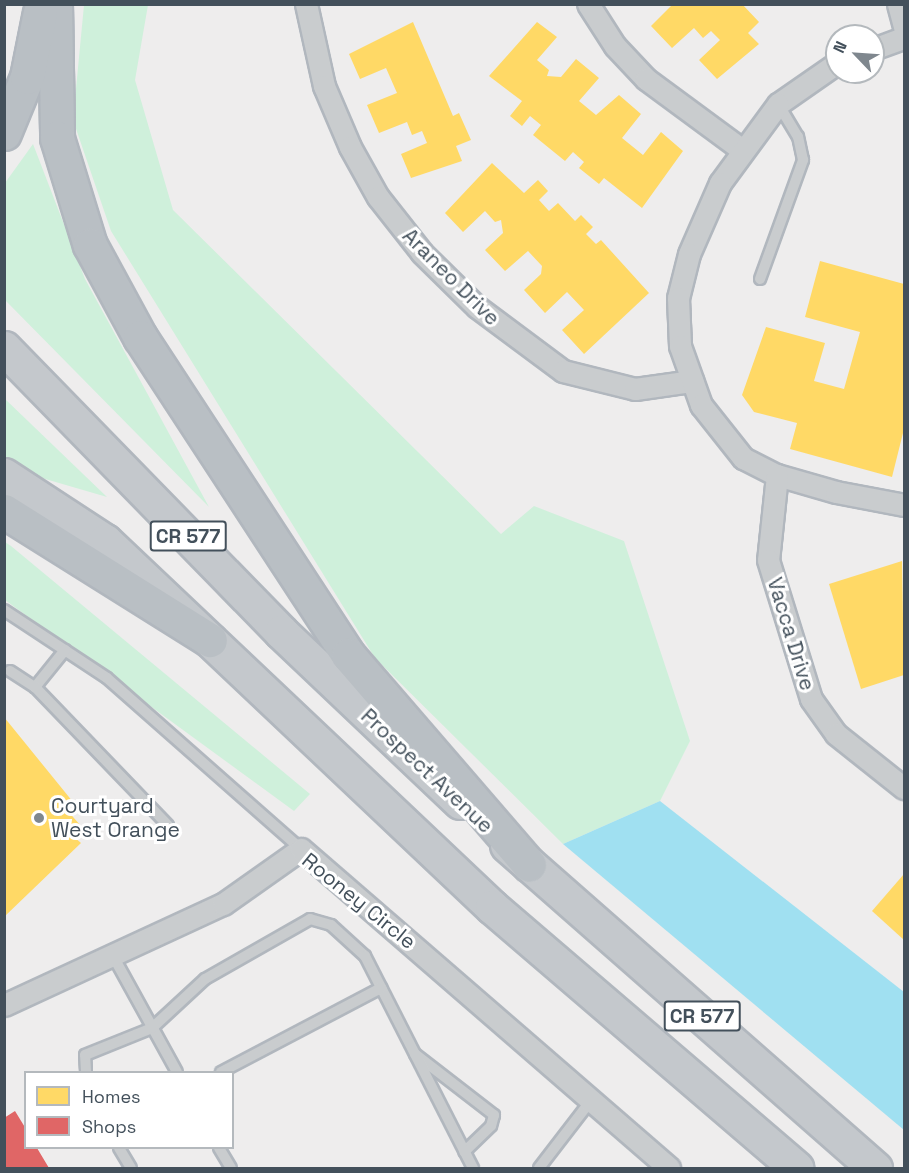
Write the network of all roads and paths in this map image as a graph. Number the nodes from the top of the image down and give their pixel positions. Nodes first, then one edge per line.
1 (41, 4) edge
2 (56, 4) edge
3 (306, 4) edge
4 (588, 4) edge
5 (898, 4) edge
6 (904, 27) edge
7 (904, 39) edge
8 (885, 45) edge
9 (825, 71) edge
10 (777, 104) junction
11 (4, 133) edge
12 (741, 149) junction
13 (760, 279) dead end
14 (4, 348) edge
15 (692, 381) junction
16 (4, 475) edge
17 (777, 475) junction
18 (904, 505) edge
19 (4, 511) edge
20 (4, 610) edge
21 (210, 640) junction
22 (65, 650) junction
23 (10, 671) dead end
24 (35, 687) junction
25 (904, 788) edge
26 (168, 825) dead end
27 (301, 849) junction
28 (529, 865) junction
29 (113, 956) junction
30 (381, 988) junction
31 (4, 1005) edge
32 (152, 1028) junction
33 (414, 1053) junction
34 (86, 1071) edge
35 (176, 1071) edge
36 (223, 1071) edge
37 (593, 1098) junction
38 (120, 1149) edge
39 (220, 1149) edge
40 (465, 1152) junction
41 (131, 1168) edge
42 (231, 1168) edge
43 (473, 1168) edge
44 (539, 1168) edge
45 (669, 1168) edge
46 (796, 1168) edge
47 (874, 1168) edge

1 - 11 highway
2 - 28 highway
3 - 15 street, Araneo Drive
4 - 12 street
5 - 6 street
7 - 8 street
9 - 10 street
10 - 12 street
10 - 13 lane
12 - 15 street
14 - 28 main road, Prospect Avenue / CR 577
15 - 17 street
16 - 21 main road, CR 577
17 - 18 street
17 - 25 street, Vacca Drive
19 - 21 highway
20 - 22 lane
21 - 46 main road, CR 577
22 - 24 lane
22 - 27 lane
23 - 24 lane
24 - 26 lane
27 - 29 street, Rooney Circle
27 - 37 street, Rooney Circle
28 - 47 main road, Prospect Avenue / CR 577
29 - 31 street, Rooney Circle
29 - 32 lane
30 - 32 lane
30 - 33 lane
30 - 36 lane
32 - 34 lane
32 - 35 lane
33 - 40 lane
33 - 40 lane
37 - 44 lane
37 - 45 street, Rooney Circle
38 - 41 lane
39 - 42 lane
40 - 43 lane

